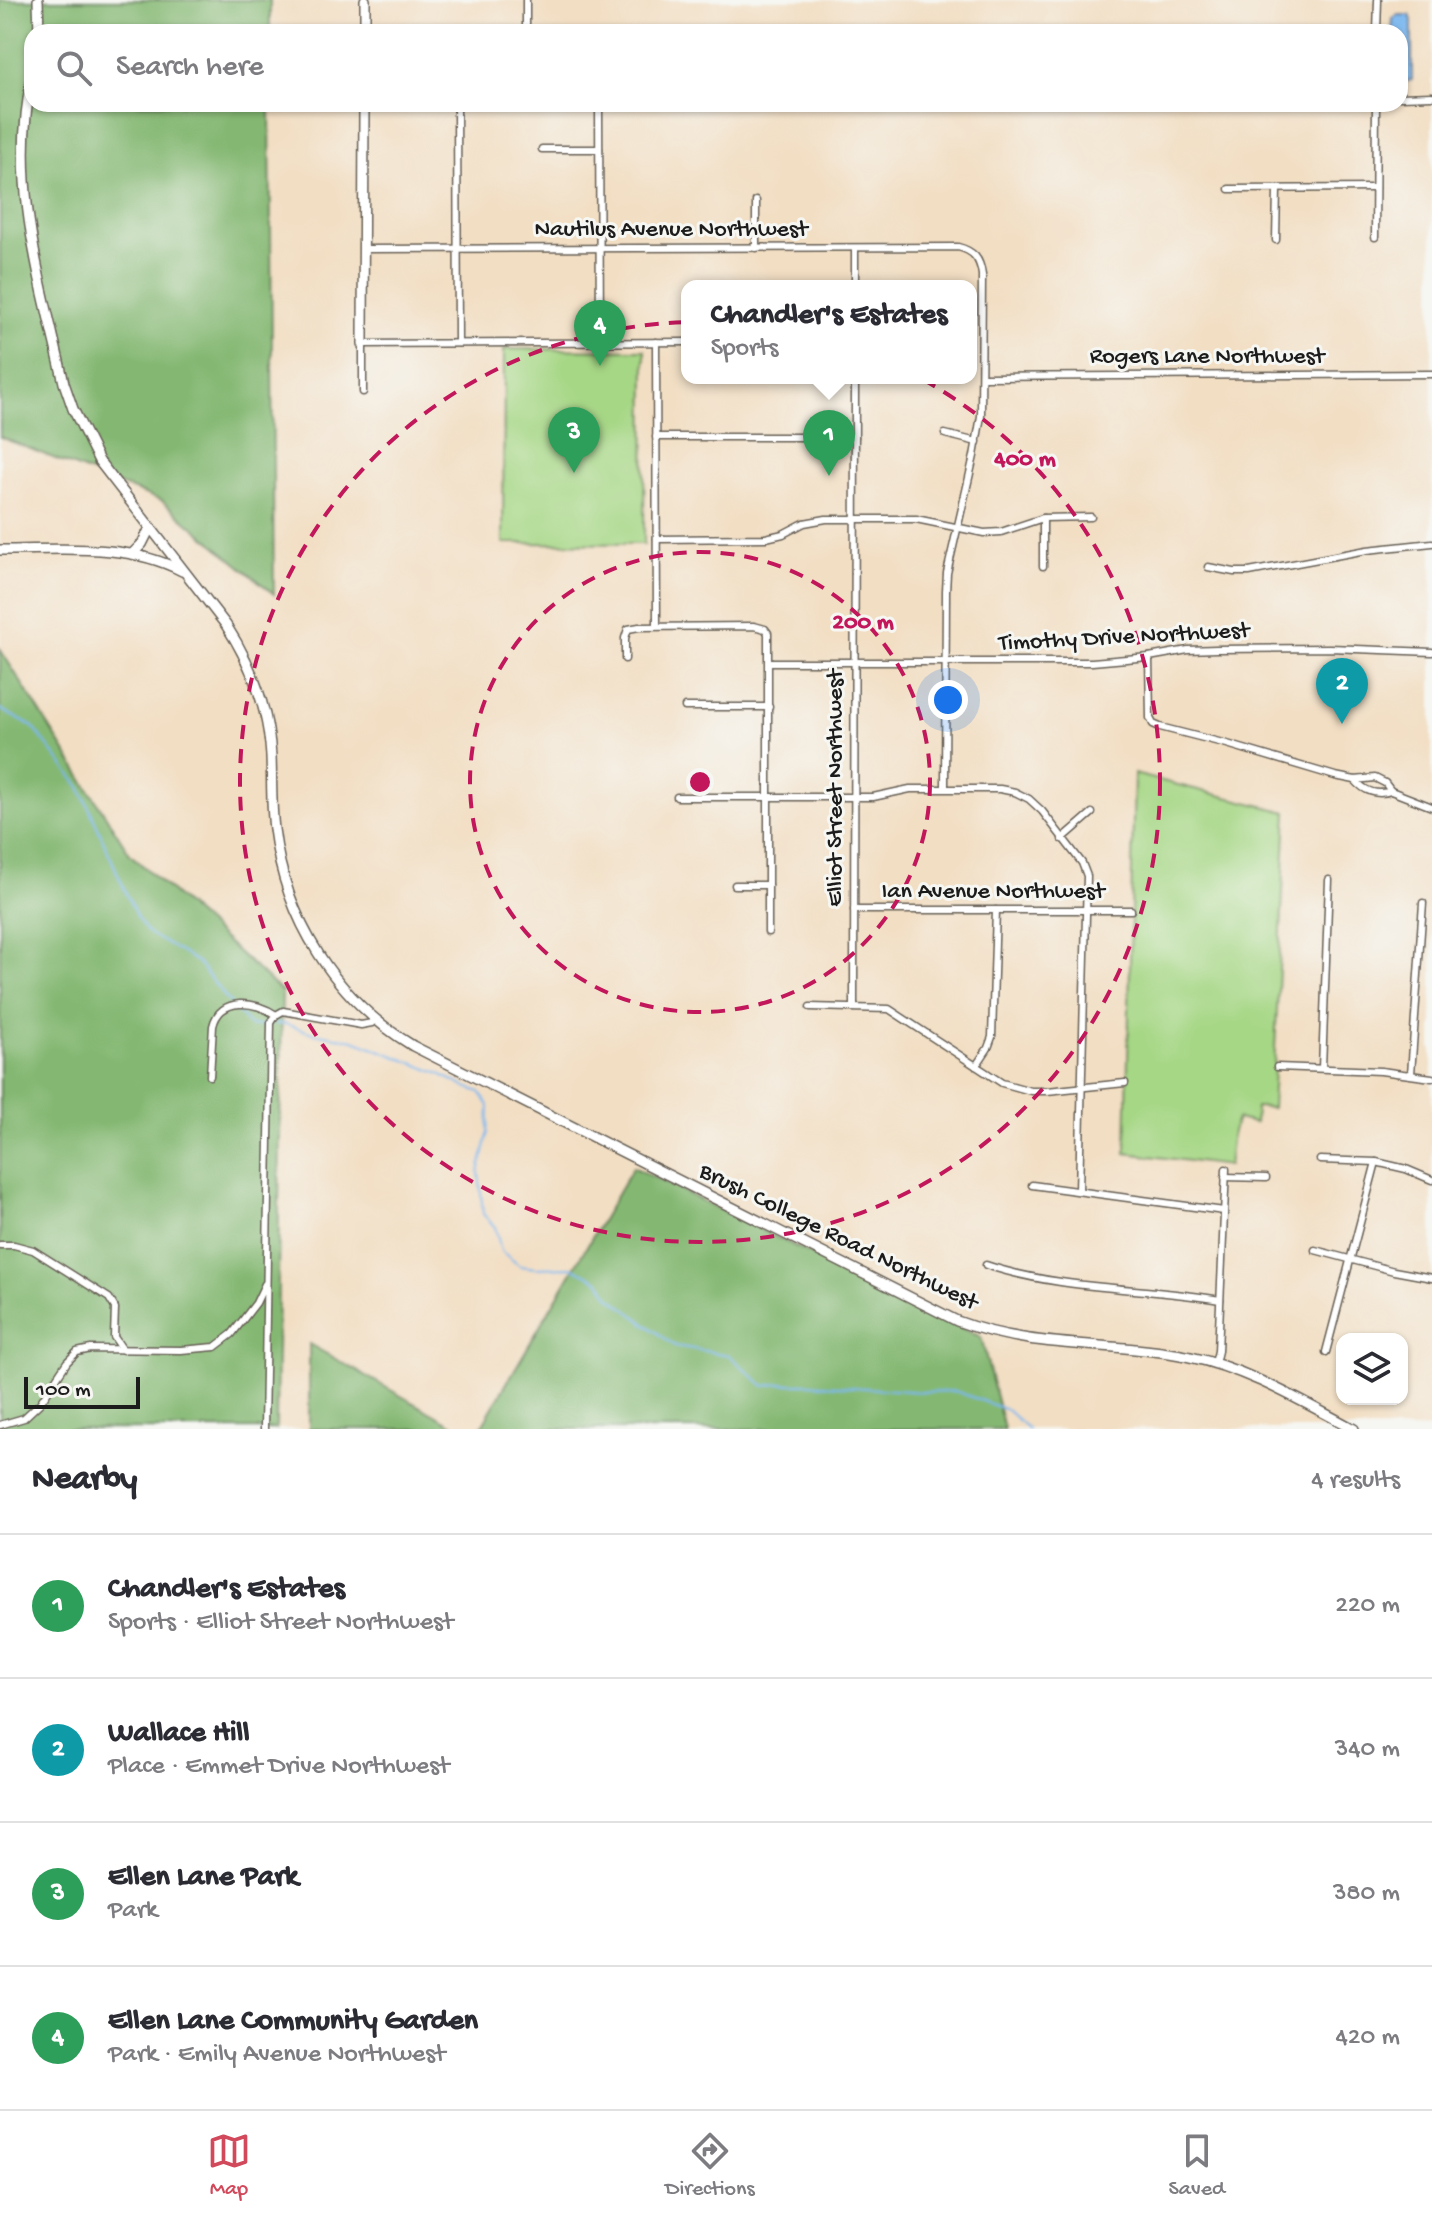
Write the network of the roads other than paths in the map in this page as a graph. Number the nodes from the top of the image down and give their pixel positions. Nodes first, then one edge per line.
1 (38, 0) edge
2 (365, 0) edge
3 (526, 0) edge
4 (1378, 0) edge
5 (39, 24) edge
6 (365, 24) edge
7 (526, 24) edge
8 (1377, 24) edge
9 (1432, 96) edge
10 (1408, 97) edge
11 (27, 112) edge
12 (364, 112) edge
13 (457, 112) edge
14 (599, 112) edge
15 (1376, 112) edge
16 (542, 149) dead end
17 (599, 149) junction
18 (1375, 188) junction
19 (1229, 189) dead end
20 (1277, 189) junction
21 (756, 201) dead end
22 (1375, 237) dead end
23 (1276, 240) dead end
24 (756, 248) junction
25 (855, 248) junction
26 (364, 249) junction
27 (457, 249) junction
28 (599, 249) junction
29 (855, 280) edge
30 (977, 341) edge
31 (982, 341) junction
32 (656, 342) junction
33 (681, 342) edge
34 (458, 343) junction
35 (600, 343) junction
36 (363, 344) junction
37 (1432, 374) edge
38 (982, 377) junction
39 (855, 384) edge
40 (363, 392) dead end
41 (945, 434) dead end
42 (656, 437) junction
43 (855, 437) junction
44 (977, 442) junction
45 (1091, 517) dead end
46 (1043, 518) junction
47 (855, 519) junction
48 (958, 527) junction
49 (150, 528) junction
50 (657, 539) junction
51 (1432, 543) edge
52 (0, 550) edge
53 (133, 553) junction
54 (1043, 566) dead end
55 (1208, 567) dead end
56 (185, 573) junction
57 (657, 626) junction
58 (1432, 652) edge
59 (1149, 657) junction
60 (625, 659) dead end
61 (769, 662) junction
62 (945, 662) junction
63 (854, 663) junction
64 (685, 707) dead end
65 (769, 707) junction
66 (1355, 780) junction
67 (945, 788) junction
68 (1391, 791) junction
69 (677, 797) dead end
70 (769, 797) junction
71 (854, 797) junction
72 (1432, 807) edge
73 (1092, 813) dead end
74 (1062, 839) junction
75 (1329, 880) dead end
76 (735, 885) dead end
77 (768, 885) junction
78 (1423, 903) dead end
79 (854, 910) junction
80 (996, 910) junction
81 (1087, 910) junction
82 (1131, 910) dead end
83 (768, 932) dead end
84 (854, 1006) junction
85 (810, 1007) dead end
86 (276, 1015) junction
87 (375, 1020) junction
88 (976, 1066) junction
89 (1277, 1067) dead end
90 (1322, 1068) junction
91 (1411, 1074) junction
92 (210, 1076) dead end
93 (1432, 1078) edge
94 (1125, 1083) dead end
95 (1082, 1086) junction
96 (1320, 1160) dead end
97 (1376, 1162) junction
98 (1266, 1178) dead end
99 (1432, 1180) edge
100 (1032, 1185) dead end
101 (1079, 1191) junction
102 (1224, 1211) junction
103 (0, 1245) edge
104 (1315, 1250) dead end
105 (1350, 1260) junction
106 (986, 1265) dead end
107 (1432, 1278) edge
108 (267, 1281) junction
109 (1220, 1300) junction
110 (123, 1350) junction
111 (1326, 1352) dead end
112 (1215, 1363) junction
113 (0, 1425) edge
114 (264, 1429) edge
115 (1354, 1429) edge

1 - 5 street
2 - 6 street
3 - 7 street
4 - 8 street
9 - 10 street
11 - 49 street, Brush College Road Northwest
12 - 26 street
13 - 27 street
14 - 17 street
15 - 18 street
16 - 17 street
17 - 28 street
18 - 20 street
18 - 22 street
19 - 20 street
20 - 23 street
21 - 24 street
24 - 25 street, Nautilus Avenue Northwest
24 - 28 street, Nautilus Avenue Northwest
25 - 29 street
25 - 31 street, Nautilus Avenue Northwest
26 - 27 street, Nautilus Avenue Northwest
26 - 36 street
27 - 28 street, Nautilus Avenue Northwest
27 - 34 street
28 - 35 street
30 - 31 street
31 - 38 street
32 - 33 street
32 - 35 street
32 - 42 street
34 - 35 street
34 - 36 street
36 - 40 street
37 - 38 street, Rogers Lane Northwest
38 - 44 street
39 - 43 street, Elliot Street Northwest
41 - 44 street
42 - 43 street
42 - 50 street
43 - 47 street, Elliot Street Northwest
44 - 48 street
45 - 46 street
46 - 48 street
46 - 54 street
47 - 48 street
47 - 50 street
47 - 63 street, Elliot Street Northwest
48 - 62 street
49 - 53 street
49 - 56 street, Brush College Road Northwest
50 - 57 street
51 - 55 street
52 - 53 street
53 - 56 street
56 - 87 street, Brush College Road Northwest
57 - 60 street
57 - 61 street
58 - 59 street, Timothy Drive Northwest
59 - 62 street, Timothy Drive Northwest
59 - 66 street
61 - 63 street, Timothy Drive Northwest
61 - 65 street
62 - 63 street, Timothy Drive Northwest
62 - 67 street
63 - 71 street, Elliot Street Northwest
64 - 65 street
65 - 70 street
66 - 68 street
66 - 68 street
67 - 71 street
67 - 74 street
68 - 72 street
69 - 70 street
70 - 71 street
70 - 77 street
71 - 79 street, Elliot Street Northwest
73 - 74 street
74 - 81 street
75 - 90 street
76 - 77 street
77 - 83 street
78 - 91 street
79 - 80 street, Ian Avenue Northwest
79 - 84 street, Elliot Street Northwest
80 - 81 street, Ian Avenue Northwest
80 - 88 street
81 - 82 street, Ian Avenue Northwest
81 - 95 street
84 - 85 street
84 - 88 street
86 - 87 street
86 - 92 street
86 - 108 street
87 - 112 street, Brush College Road Northwest
88 - 95 street
89 - 90 street
90 - 91 street
91 - 93 street
94 - 95 street
95 - 101 street
96 - 97 street
97 - 99 street
97 - 105 street
98 - 102 street
100 - 101 street
101 - 102 street
102 - 109 street
103 - 110 street
104 - 105 street
105 - 107 street
105 - 111 street
106 - 109 street
108 - 110 street
108 - 114 street
109 - 112 street
110 - 113 street
112 - 115 street, Brush College Road Northwest

